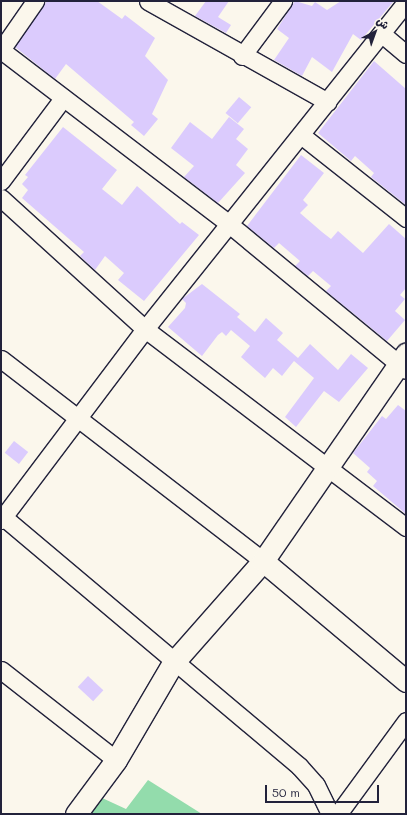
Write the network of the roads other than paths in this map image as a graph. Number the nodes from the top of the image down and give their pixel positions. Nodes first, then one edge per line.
1 (35, 1) edge
2 (148, 1) edge
3 (283, 1) edge
4 (406, 2) edge
5 (382, 34) junction
6 (1, 50) edge
7 (406, 54) edge
8 (242, 56) junction
9 (63, 98) junction
10 (328, 102) junction
11 (301, 135) junction
12 (1, 181) edge
13 (1, 198) edge
14 (406, 218) edge
15 (229, 224) junction
16 (145, 328) junction
17 (1, 358) edge
18 (403, 362) edge
19 (79, 418) junction
20 (326, 467) junction
21 (2, 517) edge
22 (406, 527) edge
23 (263, 561) junction
24 (173, 663) junction
25 (1, 670) edge
26 (406, 681) edge
27 (406, 721) edge
28 (116, 760) junction
29 (76, 814) edge
30 (330, 814) edge
31 (338, 814) edge

1 - 6 street
2 - 8 street
3 - 8 street
4 - 5 street
5 - 7 street
5 - 10 street
6 - 9 street
8 - 10 street
9 - 12 street
9 - 15 street
10 - 11 street
11 - 14 street
11 - 15 street
13 - 16 street
15 - 16 street
15 - 18 street
16 - 19 street
16 - 20 street
17 - 19 street
18 - 20 street
19 - 21 street
19 - 23 street
20 - 22 street
20 - 23 street
21 - 24 street
23 - 24 street
23 - 26 street
24 - 28 street
24 - 30 street
25 - 28 street
27 - 31 street
28 - 29 street

